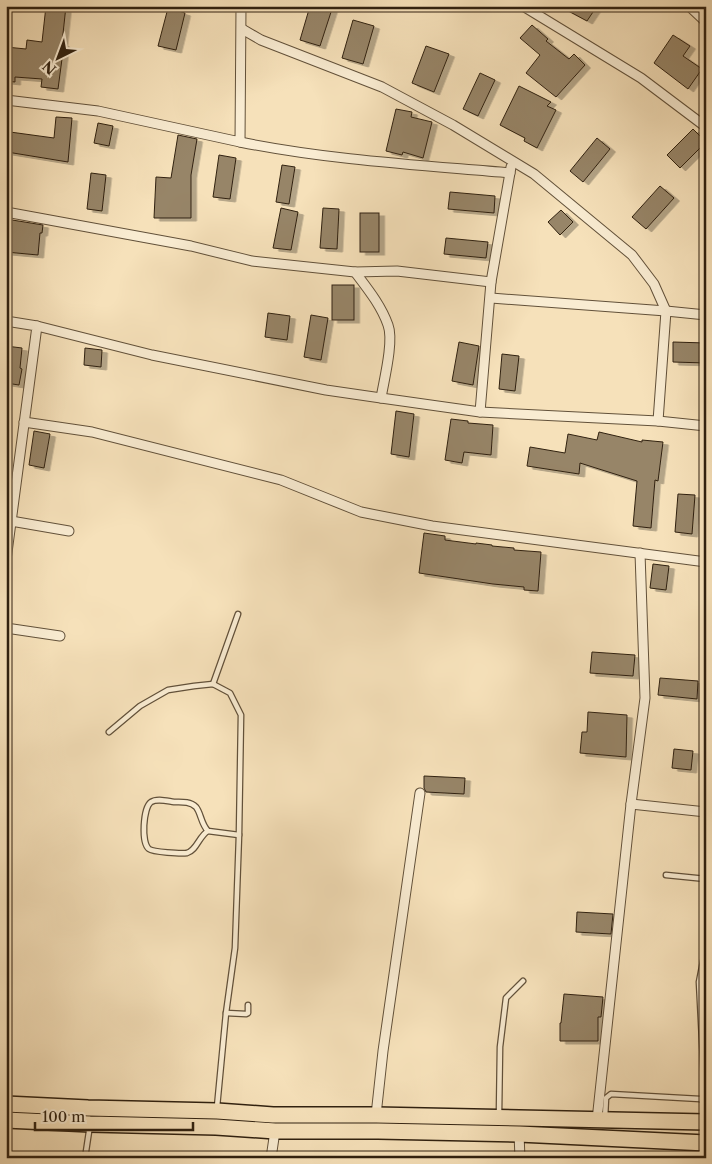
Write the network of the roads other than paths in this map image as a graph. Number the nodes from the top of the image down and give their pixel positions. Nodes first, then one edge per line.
1 (241, 6) edge
2 (523, 6) edge
3 (689, 6) edge
4 (706, 22) edge
5 (242, 29) junction
6 (6, 100) edge
7 (706, 127) edge
8 (240, 142) junction
9 (512, 162) junction
10 (510, 173) junction
11 (6, 212) edge
12 (355, 272) junction
13 (491, 282) junction
14 (491, 298) junction
15 (666, 311) junction
16 (706, 315) edge
17 (6, 321) edge
18 (37, 326) junction
19 (380, 398) junction
20 (480, 412) junction
21 (658, 421) junction
22 (24, 422) junction
23 (706, 426) edge
24 (11, 521) junction
25 (69, 531) dead end
26 (640, 553) junction
27 (6, 560) edge
28 (706, 562) edge
29 (238, 614) dead end
30 (6, 628) edge
31 (60, 636) dead end
32 (213, 684) junction
33 (109, 732) dead end
34 (420, 793) dead end
35 (631, 804) junction
36 (706, 812) edge
37 (208, 831) junction
38 (239, 835) junction
39 (666, 875) dead end
40 (706, 880) edge
41 (706, 946) edge
42 (523, 980) dead end
43 (248, 1005) dead end
44 (226, 1013) junction
45 (705, 1102) edge
46 (6, 1104) edge
47 (217, 1111) junction
48 (376, 1115) junction
49 (499, 1118) junction
50 (705, 1118) edge
51 (6, 1120) edge
52 (601, 1120) junction
53 (90, 1124) junction
54 (275, 1131) junction
55 (519, 1134) junction
56 (706, 1143) edge
57 (84, 1158) edge
58 (271, 1158) edge
59 (520, 1158) edge

1 - 5 street
2 - 7 street
3 - 4 street
5 - 8 street
5 - 9 street
6 - 8 street
8 - 10 street
9 - 10 street
9 - 15 street
10 - 13 street
11 - 12 street
12 - 13 street
12 - 19 street
13 - 14 street
14 - 15 street
14 - 20 street
15 - 16 street
15 - 21 street
17 - 18 street
18 - 19 street
18 - 22 street
19 - 20 street
20 - 21 street
21 - 23 street
22 - 24 street
22 - 26 street
24 - 25 street
24 - 27 street
26 - 28 street
26 - 35 street
29 - 32 lane
30 - 31 street
32 - 33 lane
32 - 38 lane
34 - 48 street
35 - 36 street
35 - 52 street
37 - 37 lane
37 - 38 lane
38 - 44 lane
39 - 40 lane
41 - 45 lane
42 - 49 lane
43 - 44 lane
44 - 47 lane
45 - 52 lane
46 - 47 highway
47 - 48 highway
48 - 49 highway
49 - 52 highway
50 - 52 highway
51 - 53 highway
53 - 54 highway
53 - 57 lane
54 - 55 highway
54 - 58 street
55 - 56 highway
55 - 59 street

